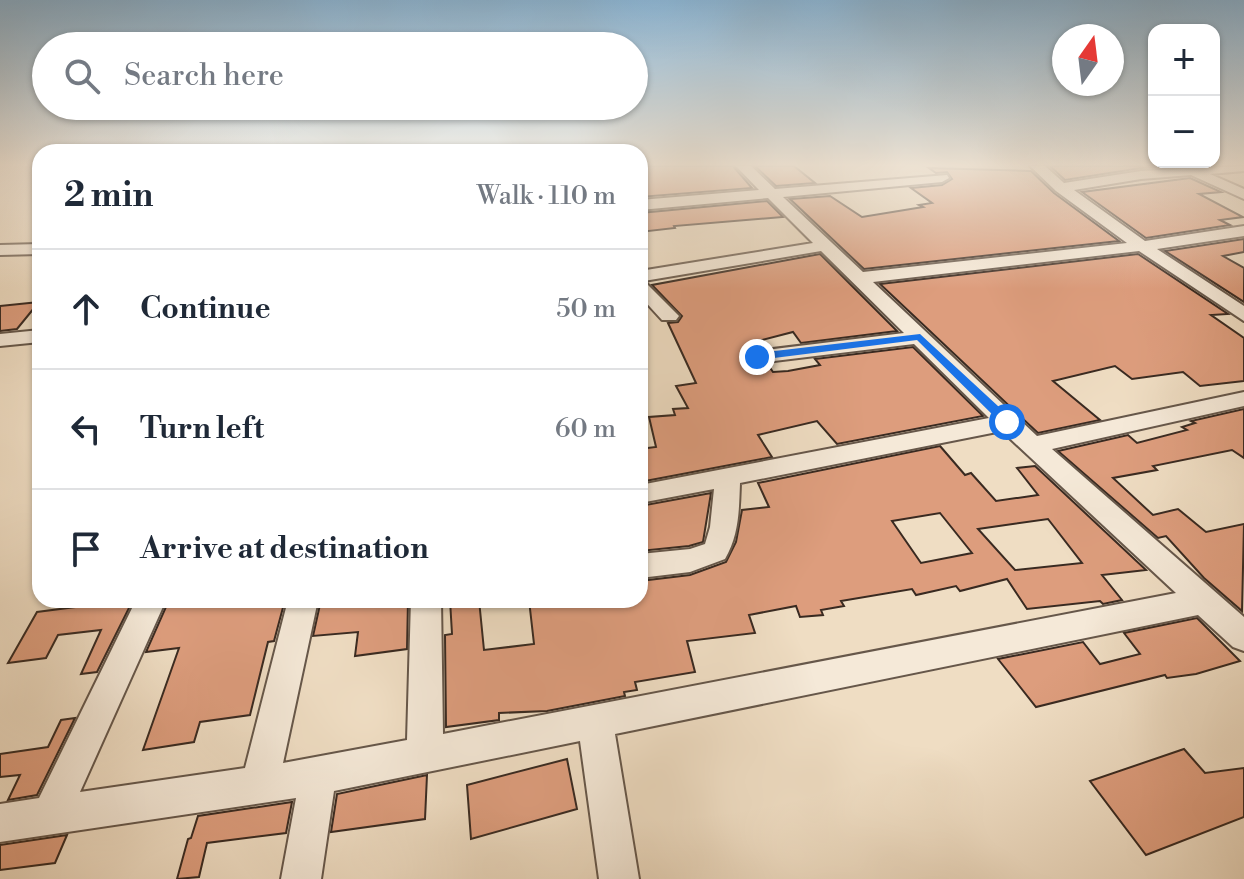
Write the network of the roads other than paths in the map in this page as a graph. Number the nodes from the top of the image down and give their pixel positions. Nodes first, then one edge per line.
1 (785, 207) edge
2 (1088, 207) edge
3 (1244, 231) edge
4 (824, 246) junction
5 (1142, 246) junction
6 (32, 249) edge
7 (0, 250) edge
8 (648, 275) edge
9 (857, 278) junction
10 (1244, 292) edge
11 (648, 294) edge
12 (1218, 298) junction
13 (1244, 315) edge
14 (669, 316) dead end
15 (32, 337) edge
16 (920, 337) junction
17 (0, 340) edge
18 (757, 357) dead end
19 (1244, 399) edge
20 (1007, 422) junction
21 (1033, 445) junction
22 (727, 477) junction
23 (648, 492) edge
24 (648, 565) edge
25 (1203, 601) junction
26 (147, 608) edge
27 (301, 608) edge
28 (426, 608) edge
29 (1244, 637) edge
30 (595, 721) junction
31 (425, 755) junction
32 (318, 776) junction
33 (259, 785) junction
34 (50, 816) junction
35 (0, 823) edge
36 (301, 879) edge
37 (619, 879) edge

1 - 4 street
2 - 5 street
3 - 5 street
4 - 8 street
4 - 9 street
5 - 9 street
5 - 12 street
6 - 7 street
9 - 16 street
10 - 12 street
11 - 14 street
12 - 13 street
15 - 17 street
16 - 18 street
16 - 20 street
19 - 21 street
20 - 21 street
20 - 22 street
21 - 25 street
22 - 23 street
22 - 24 street
25 - 29 street
25 - 30 street
26 - 34 street
27 - 33 street
28 - 31 street
30 - 31 street
30 - 37 street
31 - 32 street
32 - 33 street
32 - 36 street
33 - 34 street
34 - 35 street

